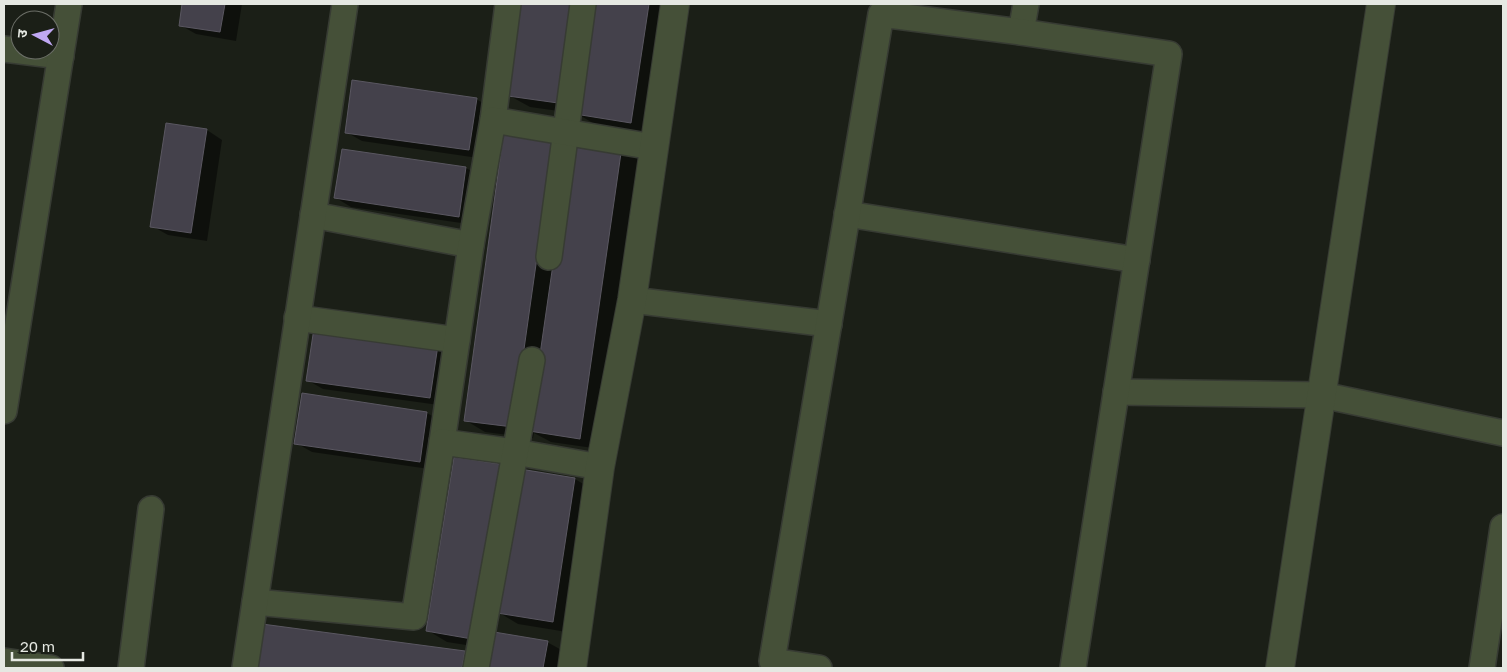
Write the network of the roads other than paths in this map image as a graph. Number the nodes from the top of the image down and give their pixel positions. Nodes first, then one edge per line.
1 (69, 4) edge
2 (345, 4) edge
3 (508, 4) edge
4 (583, 4) edge
5 (675, 4) edge
6 (1026, 4) edge
7 (1381, 4) edge
8 (1022, 32) junction
9 (60, 56) edge
10 (59, 60) edge
11 (493, 120) junction
12 (567, 132) junction
13 (653, 147) junction
14 (847, 214) junction
15 (313, 215) junction
16 (471, 245) junction
17 (549, 257) dead end
18 (1137, 260) junction
19 (632, 300) junction
20 (296, 318) junction
21 (829, 324) junction
22 (457, 340) junction
23 (532, 360) dead end
24 (1116, 392) junction
25 (1322, 395) junction
26 (4, 411) edge
27 (1503, 433) edge
28 (442, 442) junction
29 (515, 452) junction
30 (600, 467) junction
31 (151, 509) dead end
32 (1503, 527) edge
33 (255, 602) junction
34 (4, 661) edge
35 (51, 668) edge
36 (131, 668) edge
37 (245, 668) edge
38 (476, 668) edge
39 (572, 668) edge
40 (819, 668) edge
41 (1073, 668) edge
42 (1280, 668) edge
43 (1482, 668) edge

1 - 9 street
2 - 15 street
3 - 11 street
4 - 12 street
5 - 13 street
6 - 8 street
7 - 25 street
8 - 14 street
8 - 18 street
10 - 26 street
11 - 12 street
11 - 16 street
12 - 13 street
12 - 17 street
13 - 19 street
14 - 18 street
14 - 21 street
15 - 16 street
15 - 20 street
16 - 22 street
18 - 24 street
19 - 21 street
19 - 30 street
20 - 22 street
20 - 33 street
21 - 40 street
22 - 28 street
23 - 29 street
24 - 25 street
24 - 41 street
25 - 27 street
25 - 42 street
28 - 29 street
28 - 33 street
29 - 30 street
29 - 38 street
30 - 39 street
31 - 36 street
32 - 43 street
33 - 37 street
34 - 35 street

